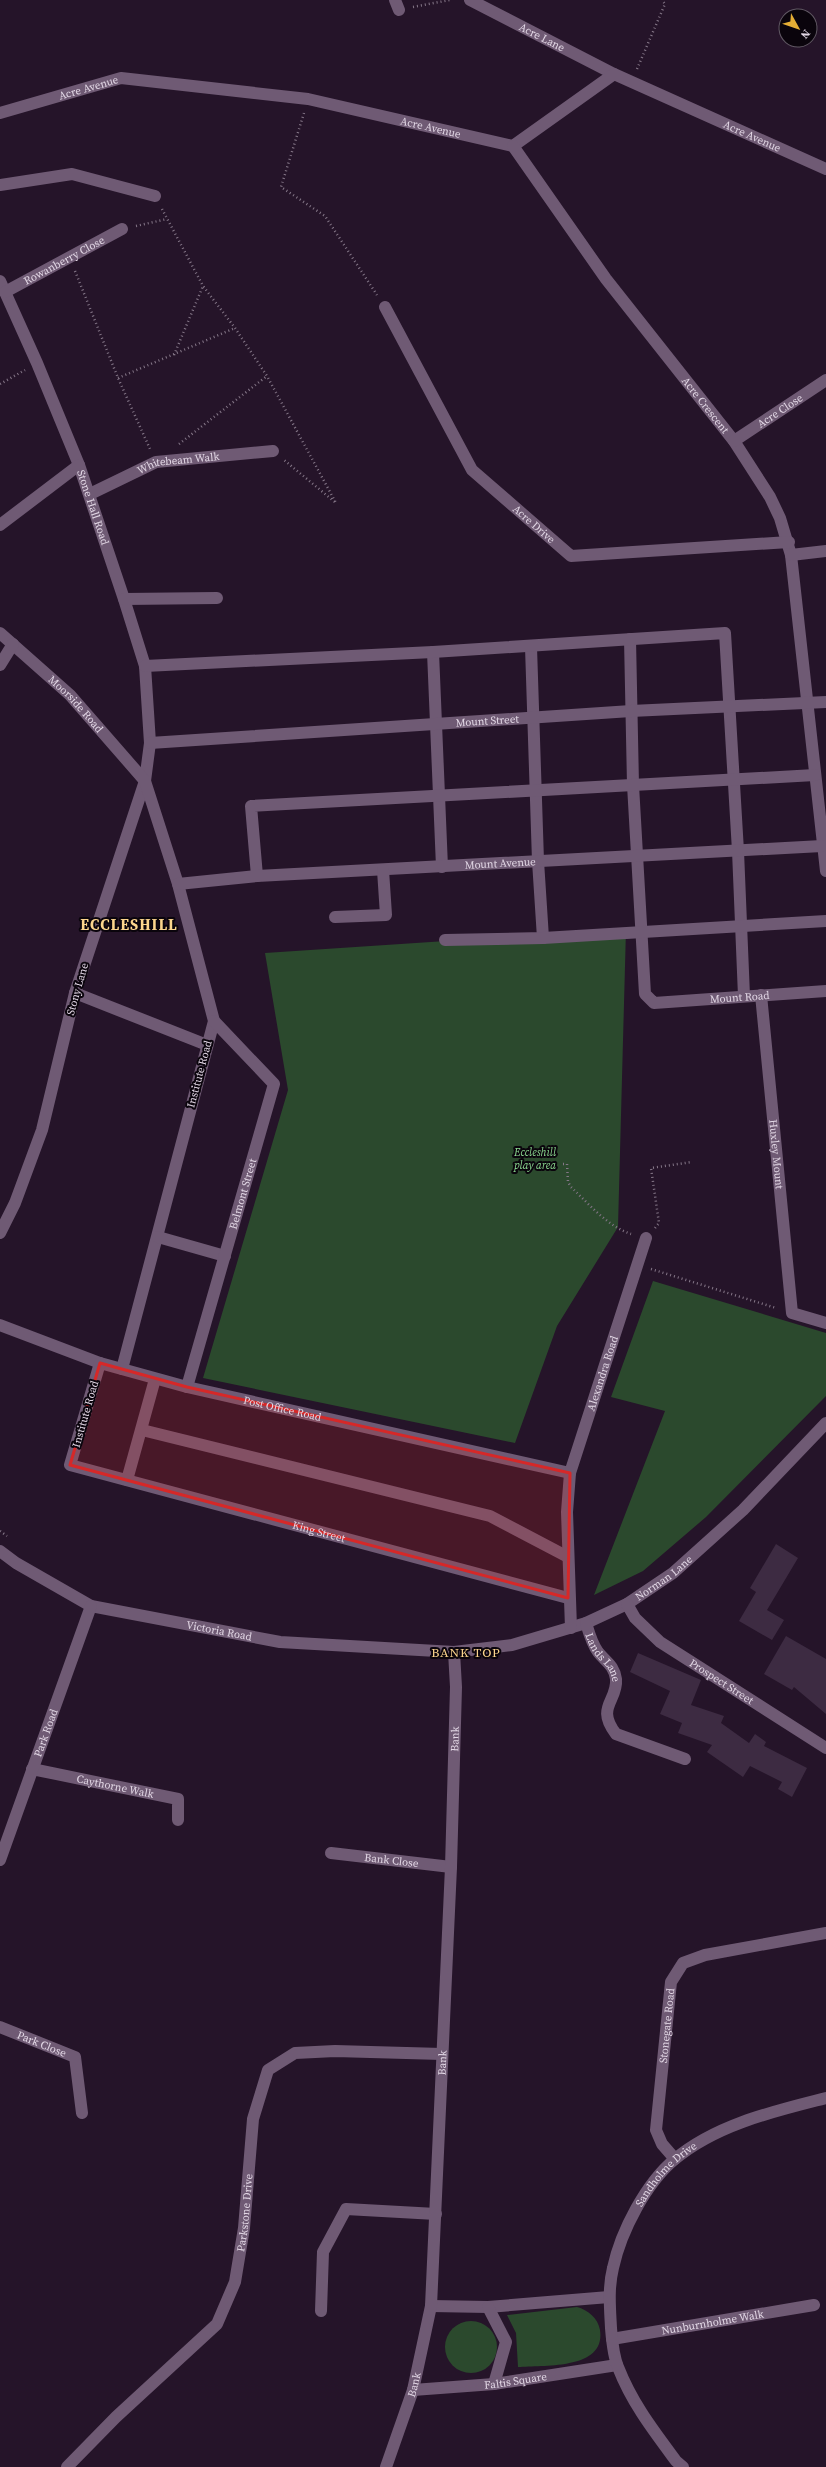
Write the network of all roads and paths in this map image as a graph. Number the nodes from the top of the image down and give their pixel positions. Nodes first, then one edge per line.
1 (450, 0) edge
2 (470, 0) edge
3 (662, 0) edge
4 (397, 5) edge
5 (614, 74) junction
6 (631, 82) junction
7 (308, 99) junction
8 (0, 113) edge
9 (513, 146) junction
10 (826, 169) edge
11 (0, 185) edge
12 (155, 196) joint
13 (167, 219) junction
14 (122, 229) joint
15 (70, 258) junction
16 (0, 281) edge
17 (203, 286) junction
18 (5, 292) junction
19 (385, 307) joint
20 (235, 328) junction
21 (174, 354) junction
22 (37, 362) junction
23 (267, 376) junction
24 (118, 378) junction
25 (826, 380) edge
26 (0, 384) edge
27 (734, 441) junction
28 (272, 451) joint
29 (156, 462) junction
30 (80, 465) junction
31 (90, 494) junction
32 (0, 525) edge
33 (789, 542) junction
34 (826, 551) edge
35 (791, 555) junction
36 (217, 598) dead end
37 (124, 599) junction
38 (0, 633) edge
39 (630, 639) junction
40 (13, 644) junction
41 (531, 647) junction
42 (433, 652) junction
43 (0, 666) edge
44 (145, 666) junction
45 (826, 702) edge
46 (809, 703) junction
47 (729, 708) junction
48 (631, 711) junction
49 (533, 720) junction
50 (436, 725) junction
51 (150, 743) junction
52 (815, 775) junction
53 (733, 780) junction
54 (145, 782) junction
55 (634, 786) junction
56 (536, 789) junction
57 (438, 796) junction
58 (822, 846) junction
59 (738, 852) junction
60 (637, 856) junction
61 (538, 861) junction
62 (442, 867) junction
63 (383, 870) junction
64 (826, 871) edge
65 (257, 876) junction
66 (178, 884) junction
67 (335, 917) dead end
68 (826, 921) edge
69 (741, 927) junction
70 (641, 932) junction
71 (543, 938) junction
72 (445, 940) dead end
73 (826, 991) edge
74 (74, 993) junction
75 (762, 995) junction
76 (744, 996) junction
77 (214, 1021) junction
78 (207, 1045) junction
79 (692, 1162) dead end
80 (563, 1164) dead end
81 (0, 1233) edge
82 (158, 1237) junction
83 (646, 1238) junction
84 (225, 1256) junction
85 (637, 1265) junction
86 (792, 1313) junction
87 (826, 1322) edge
88 (0, 1325) edge
89 (100, 1363) junction
90 (122, 1369) junction
91 (155, 1378) junction
92 (187, 1387) junction
93 (826, 1423) edge
94 (142, 1430) junction
95 (70, 1465) joint
96 (570, 1473) junction
97 (127, 1480) junction
98 (0, 1551) edge
99 (568, 1557) junction
100 (568, 1598) junction
101 (627, 1604) junction
102 (91, 1606) junction
103 (586, 1624) junction
104 (571, 1628) junction
105 (454, 1652) junction
106 (826, 1748) edge
107 (685, 1759) dead end
108 (32, 1769) junction
109 (178, 1820) dead end
110 (1, 1853) edge
111 (331, 1853) dead end
112 (451, 1866) junction
113 (826, 1933) edge
114 (0, 2028) edge
115 (442, 2054) junction
116 (826, 2098) edge
117 (82, 2113) dead end
118 (675, 2159) junction
119 (436, 2214) junction
120 (609, 2297) junction
121 (814, 2305) dead end
122 (431, 2306) junction
123 (488, 2307) junction
124 (321, 2311) dead end
125 (612, 2339) junction
126 (617, 2365) junction
127 (494, 2384) junction
128 (413, 2390) junction
129 (66, 2467) edge
130 (386, 2467) edge
131 (683, 2467) edge

1 - 4 path
2 - 5 street, Acre Lane
3 - 6 path
5 - 6 street, Acre Avenue
5 - 9 street
6 - 10 street, Acre Avenue
7 - 8 street, Acre Avenue
7 - 9 street, Acre Avenue
7 - 19 path
9 - 27 street, Acre Crescent
11 - 12 street
12 - 13 path
13 - 14 path
13 - 17 path
14 - 15 street, Rowanberry Close
15 - 18 street, Rowanberry Close
15 - 24 path
16 - 18 street, Stone Hall Road
17 - 20 path
17 - 21 path
18 - 22 street, Stone Hall Road
19 - 33 street, Acre Drive
20 - 21 path
20 - 23 path
21 - 24 path
22 - 26 path
22 - 30 street, Stone Hall Road
23 - 28 path
23 - 29 path
24 - 29 path
25 - 27 street, Acre Close
27 - 33 street, Acre Crescent
28 - 29 street, Whitebeam Walk
29 - 31 street, Whitebeam Walk
30 - 31 street, Stone Hall Road
30 - 32 street
31 - 37 street, Stone Hall Road
33 - 35 street, Acre Crescent
34 - 35 street
35 - 46 street, Acre Crescent
36 - 37 street
37 - 44 street, Stone Hall Road
38 - 40 street, Moorside Road
39 - 41 street
39 - 47 street
39 - 48 street
40 - 43 street
40 - 54 street, Moorside Road
41 - 42 street
41 - 49 street
42 - 44 street
42 - 50 street
44 - 51 street, Stone Hall Road
45 - 46 street, Mount Street
46 - 47 street, Mount Street
46 - 52 street, Acre Crescent
47 - 48 street, Mount Street
47 - 53 street
48 - 49 street, Mount Street
48 - 55 street
49 - 50 street, Mount Street
49 - 56 street
50 - 51 street, Mount Street
50 - 57 street
51 - 54 street, Stony Lane
52 - 53 street
52 - 58 street, Acre Crescent
53 - 55 street
53 - 59 street
54 - 66 street
54 - 74 street, Stony Lane
55 - 56 street
55 - 60 street
56 - 57 street
56 - 61 street
57 - 62 street
57 - 65 street
58 - 59 street, Mount Avenue
58 - 64 street, Acre Crescent
59 - 60 street, Mount Avenue
59 - 69 street
60 - 61 street, Mount Avenue
60 - 70 street
61 - 62 street, Mount Avenue
61 - 71 street
62 - 63 street, Mount Avenue
63 - 65 street, Mount Avenue
63 - 67 street
65 - 66 street, Mount Avenue
66 - 77 street
68 - 69 street
69 - 70 street
69 - 76 street
70 - 71 street
70 - 76 street, Mount Road
71 - 72 street
73 - 75 street, Mount Road
74 - 78 street
74 - 81 street, Stony Lane
75 - 76 street, Mount Road
75 - 86 street, Huxley Mount
77 - 78 street, Institute Road
77 - 84 street, Belmont Street
78 - 82 street, Institute Road
79 - 83 path
80 - 83 path
82 - 84 street
82 - 90 street, Institute Road
83 - 85 street, Alexandra Road
84 - 92 street, Belmont Street
85 - 86 path
85 - 96 street, Alexandra Road
86 - 87 street
88 - 89 street, Post Office Road
89 - 90 street, Post Office Road
89 - 95 street, Institute Road
90 - 91 street, Post Office Road
91 - 92 street, Post Office Road
91 - 94 street
92 - 96 street, Post Office Road
93 - 101 street, Norman Lane
94 - 97 street
94 - 99 street
95 - 97 street, King Street
96 - 99 street, Alexandra Road
97 - 100 street, King Street
98 - 102 street, Victoria Road
99 - 100 street, Alexandra Road
100 - 104 street, Alexandra Road
101 - 103 street, Norman Lane
101 - 106 street, Prospect Street
102 - 105 street, Victoria Road
102 - 108 street, Park Road
103 - 104 street, Norman Lane
103 - 107 street, Lands Lane
104 - 105 street, Norman Lane
105 - 112 street, Bank
108 - 109 street, Caythorne Walk
108 - 110 street, Park Road
111 - 112 street, Bank Close
112 - 115 street, Bank
113 - 118 street, Stonegate Road
114 - 117 street, Park Close
115 - 119 street, Bank
115 - 129 street, Parkstone Drive
116 - 118 street, Sandholme Drive
118 - 120 street, Sandholme Drive
119 - 122 street, Bank
119 - 124 street
120 - 123 street
120 - 125 street, Sandholme Drive
121 - 125 street, Nunburnholme Walk
122 - 123 street
122 - 128 street, Bank
123 - 127 street
125 - 126 street, Sandholme Drive
126 - 127 street, Faltis Square
126 - 131 street, Sandholme Drive
127 - 128 street, Faltis Square
128 - 130 street, Bank

